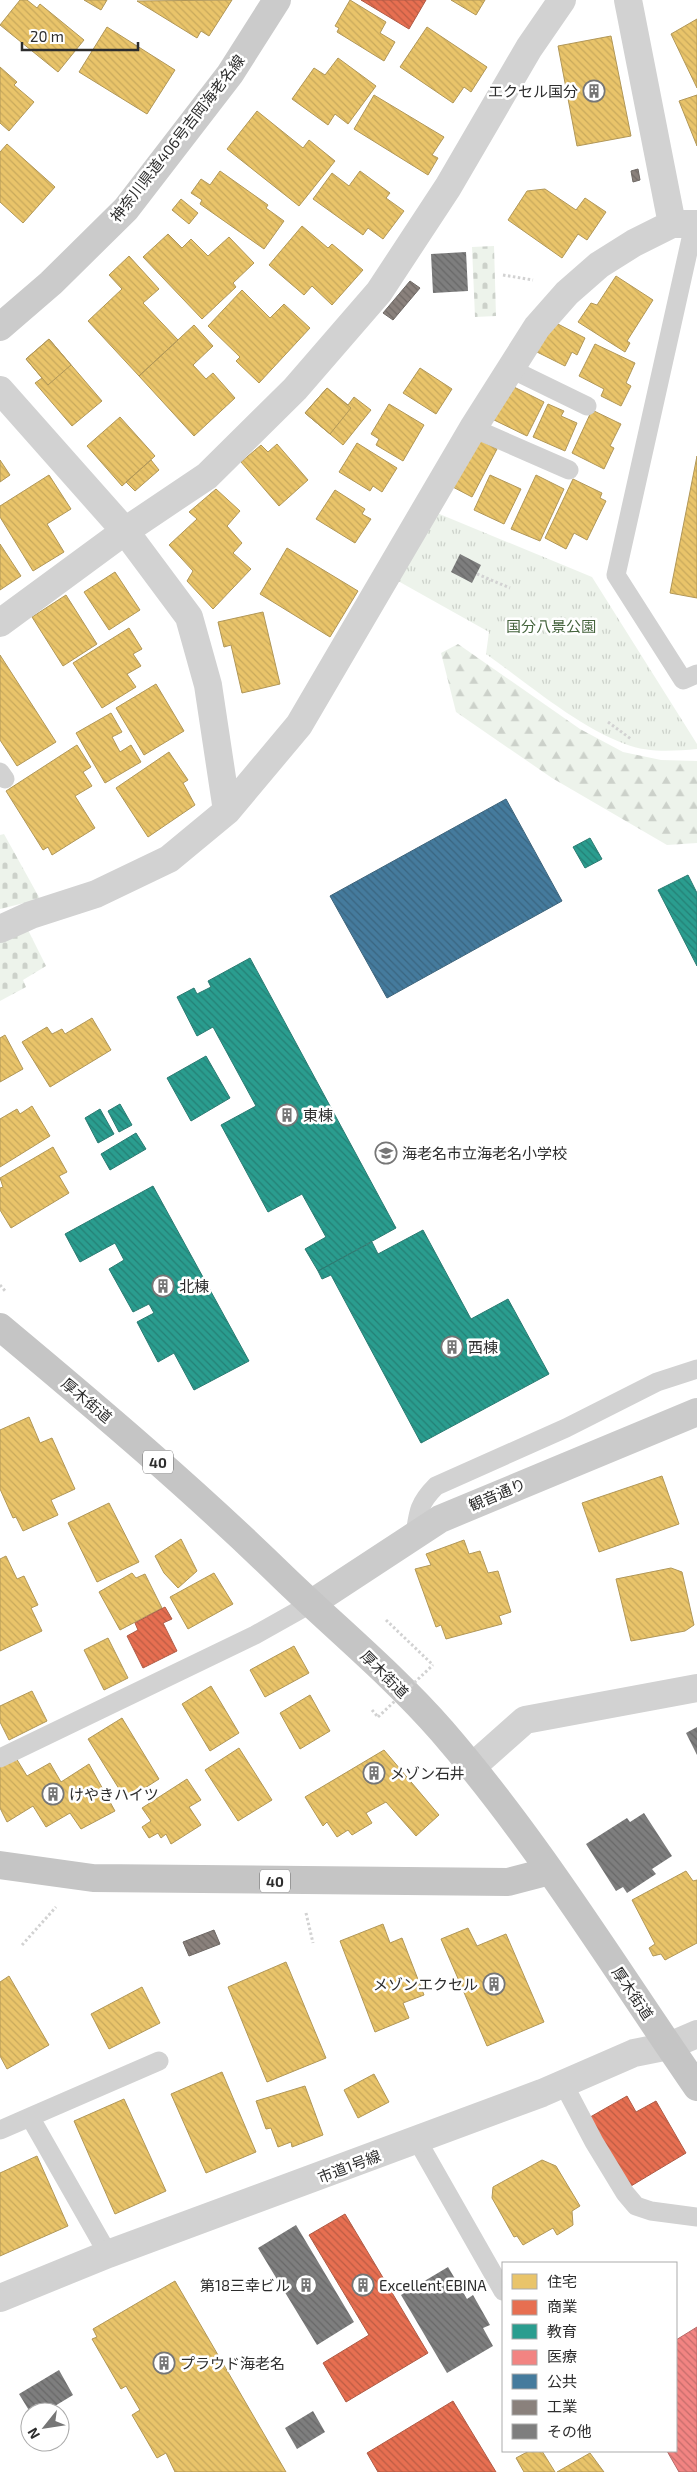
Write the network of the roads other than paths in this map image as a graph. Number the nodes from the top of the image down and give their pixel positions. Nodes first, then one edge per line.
1 (277, 0) edge
2 (562, 0) edge
3 (633, 2) edge
4 (688, 224) edge
5 (0, 327) edge
6 (511, 369) junction
7 (0, 390) edge
8 (587, 406) dead end
9 (473, 428) junction
10 (569, 470) dead end
11 (125, 531) junction
12 (0, 623) edge
13 (697, 674) edge
14 (227, 811) junction
15 (0, 929) edge
16 (0, 1327) edge
17 (697, 1369) edge
18 (697, 1412) edge
19 (415, 1535) junction
20 (312, 1603) junction
21 (697, 1688) edge
22 (0, 1758) edge
23 (472, 1767) junction
24 (0, 1865) edge
25 (550, 1871) junction
26 (697, 2034) edge
27 (669, 2046) junction
28 (159, 2061) dead end
29 (563, 2083) junction
30 (697, 2087) edge
31 (30, 2117) junction
32 (0, 2130) edge
33 (417, 2140) junction
34 (697, 2217) edge
35 (108, 2254) junction
36 (502, 2289) edge
37 (0, 2298) edge

1 - 5 main road, 神奈川県道406号吉岡海老名線
2 - 11 street
3 - 4 street
4 - 6 street
4 - 13 lane
6 - 8 lane
6 - 9 street
7 - 11 street
9 - 10 lane
9 - 14 street
11 - 12 street
11 - 14 street
14 - 15 street
16 - 20 main road, 厚木街道 / 40
17 - 19 lane
18 - 19 main road, 観音通り
19 - 20 main road, 観音通り
20 - 22 lane
20 - 23 main road, 厚木街道 / 40
21 - 23 street
23 - 25 main road, 厚木街道 / 40
24 - 25 main road, 40
25 - 27 main road, 厚木街道 / 40
26 - 27 street, 市道1号線
27 - 29 street, 市道1号線
27 - 30 main road, 厚木街道 / 40
28 - 31 lane
29 - 33 street, 市道1号線
29 - 34 lane
31 - 32 lane
31 - 35 lane
33 - 35 street, 市道1号線
33 - 36 lane
35 - 37 street, 市道1号線

